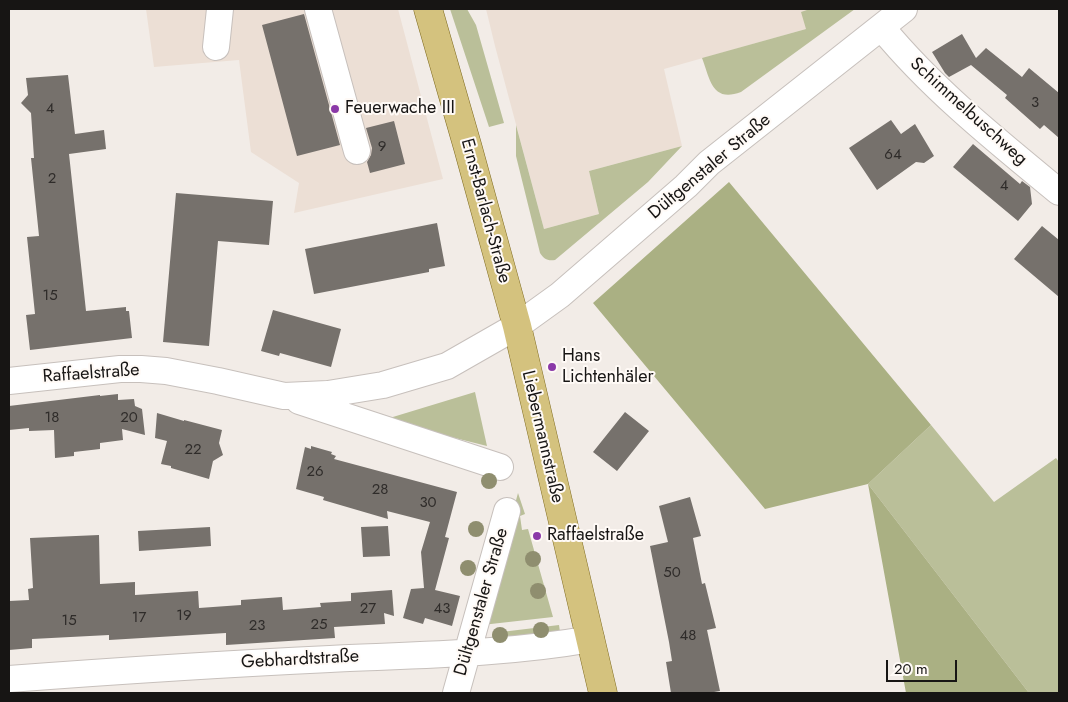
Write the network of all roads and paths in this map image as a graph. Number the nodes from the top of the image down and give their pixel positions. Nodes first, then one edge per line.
1 (220, 9) edge
2 (318, 9) edge
3 (428, 9) edge
4 (904, 9) edge
5 (882, 28) junction
6 (216, 47) dead end
7 (356, 151) dead end
8 (1059, 192) edge
9 (516, 326) junction
10 (9, 381) edge
11 (284, 396) junction
12 (500, 467) dead end
13 (508, 511) dead end
14 (591, 639) junction
15 (467, 652) junction
16 (9, 679) edge
17 (456, 693) edge
18 (603, 693) edge

1 - 6 street
2 - 7 street
3 - 9 main road, Ernst-Barlach-Straße
4 - 5 street, Dültgenstaler Straße
5 - 8 street, Schimmelbuschweg
5 - 9 street, Dültgenstaler Straße
9 - 11 street, Raffaelstraße
9 - 14 main road, Liebermannstraße
10 - 11 street, Raffaelstraße
11 - 12 street
13 - 15 street, Dültgenstaler Straße
14 - 15 street, Gebhardtstraße
14 - 18 main road, Liebermannstraße
15 - 16 street, Gebhardtstraße
15 - 17 street, Dültgenstaler Straße

